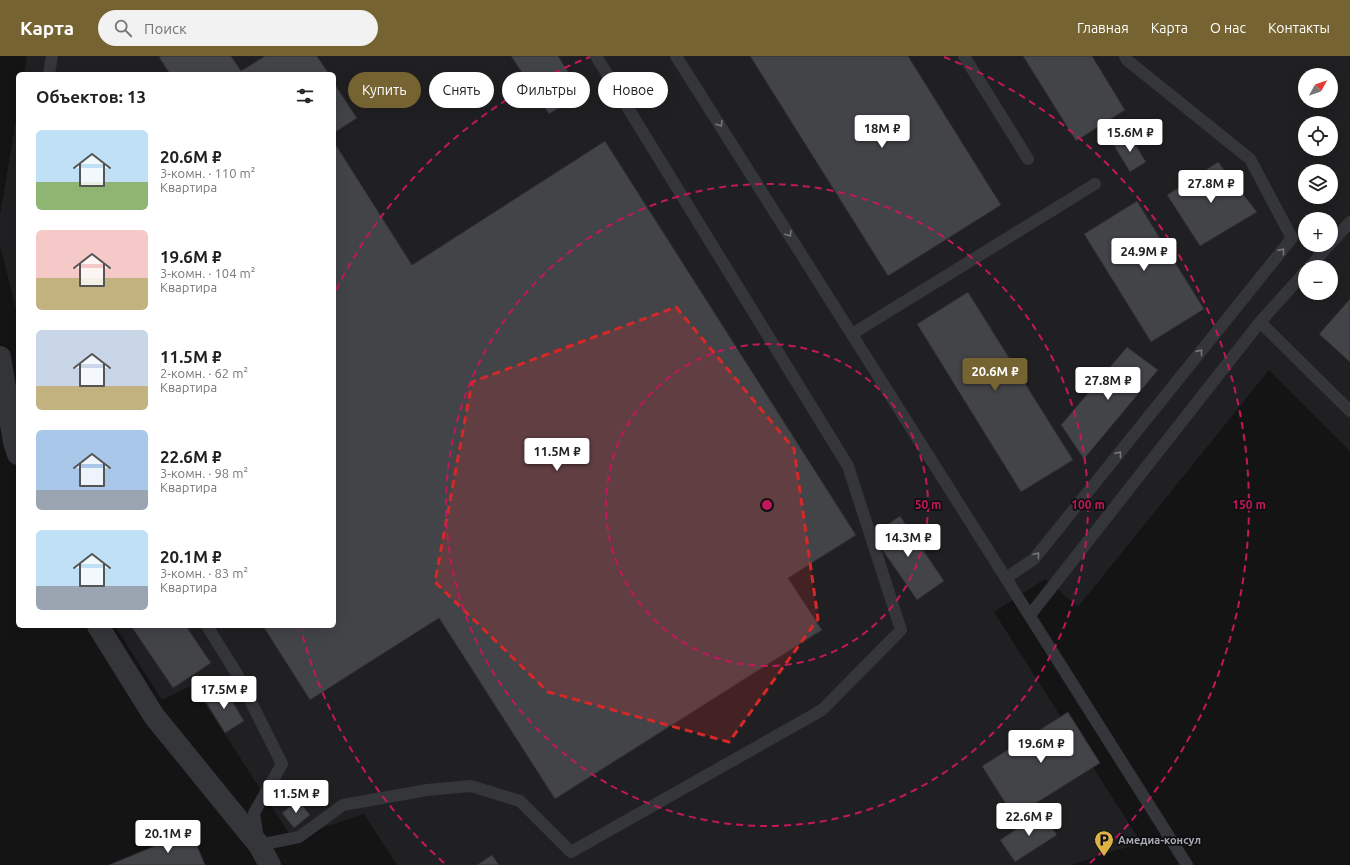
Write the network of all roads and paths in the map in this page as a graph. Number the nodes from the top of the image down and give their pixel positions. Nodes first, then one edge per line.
1 (52, 56) edge
2 (596, 56) edge
3 (676, 56) edge
4 (964, 56) edge
5 (1125, 56) edge
6 (49, 72) edge
7 (1028, 159) dead end
8 (1096, 184) dead end
9 (1350, 222) edge
10 (1338, 235) edge
11 (1323, 252) edge
12 (1316, 260) edge
13 (1298, 280) edge
14 (1260, 322) junction
15 (852, 334) junction
16 (0, 357) edge
17 (1350, 411) edge
18 (16, 448) edge
19 (1006, 578) junction
20 (1030, 615) junction
21 (99, 628) edge
22 (208, 628) edge
23 (259, 845) junction
24 (270, 865) edge
25 (1187, 865) edge

1 - 6 lane
2 - 23 lane
3 -> 15 lane
4 - 7 lane
19 -> 5 lane
8 - 15 lane
9 - 10 lane
11 - 12 lane
13 - 14 lane
14 - 17 lane
14 - 20 lane
15 - 19 lane
16 - 18 street
19 - 20 lane
20 - 25 lane
21 - 23 street
22 - 23 lane
23 - 24 street

